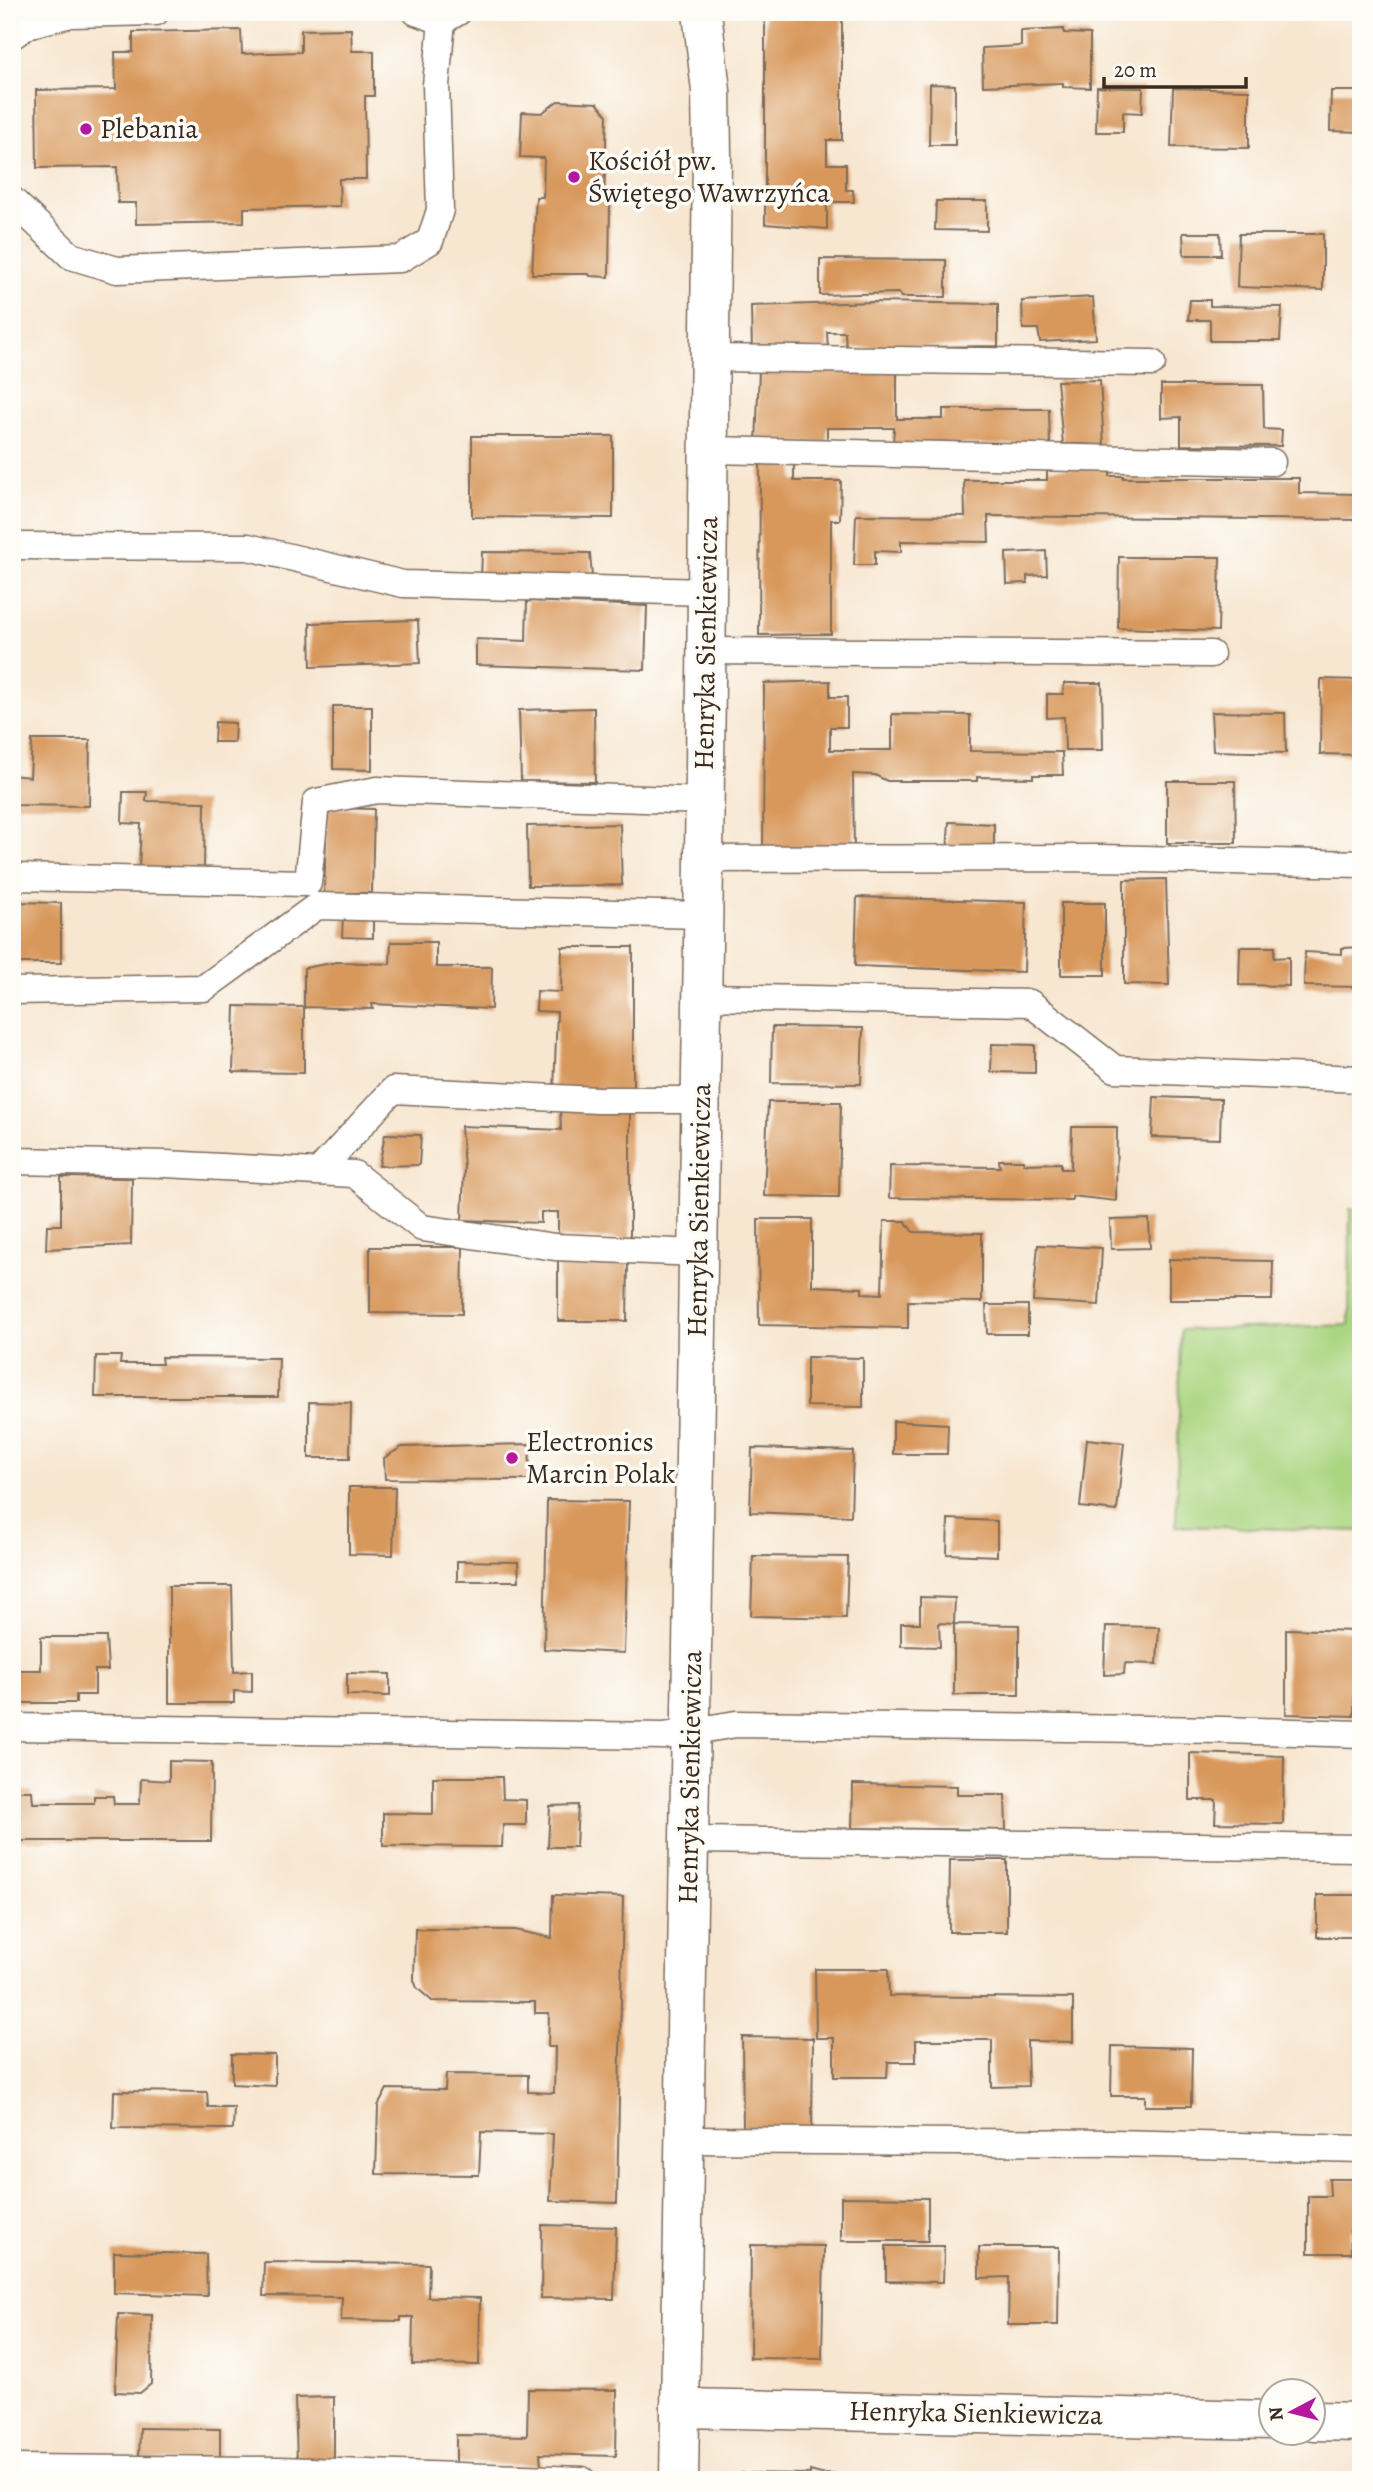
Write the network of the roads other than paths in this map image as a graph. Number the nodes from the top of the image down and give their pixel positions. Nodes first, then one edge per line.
1 (156, 12) edge
2 (415, 12) edge
3 (702, 12) edge
4 (450, 17) edge
5 (12, 37) edge
6 (12, 200) edge
7 (710, 358) junction
8 (1152, 363) dead end
9 (708, 450) junction
10 (1272, 462) dead end
11 (12, 546) edge
12 (707, 592) junction
13 (706, 651) junction
14 (1211, 654) dead end
15 (705, 801) junction
16 (704, 859) junction
17 (1361, 864) edge
18 (12, 877) edge
19 (704, 915) junction
20 (12, 991) edge
21 (703, 997) junction
22 (1361, 1079) edge
23 (701, 1100) junction
24 (12, 1161) edge
25 (318, 1172) junction
26 (698, 1253) junction
27 (12, 1727) edge
28 (691, 1730) junction
29 (1361, 1734) edge
30 (689, 1840) junction
31 (1361, 1848) edge
32 (684, 2140) junction
33 (1361, 2149) edge
34 (680, 2408) junction
35 (1258, 2420) edge
36 (1328, 2421) edge
37 (1361, 2421) edge
38 (12, 2469) edge
39 (582, 2480) edge
40 (680, 2480) edge

1 - 5 lane
2 - 4 lane
3 - 7 street, Henryka Sienkiewicza
4 - 6 lane
7 - 8 lane
7 - 9 street, Henryka Sienkiewicza
9 - 10 lane
9 - 12 street, Henryka Sienkiewicza
11 - 12 lane
12 - 13 street, Henryka Sienkiewicza
13 - 14 lane
13 - 15 street, Henryka Sienkiewicza
15 - 16 street, Henryka Sienkiewicza
15 - 18 lane
16 - 17 lane
16 - 19 street, Henryka Sienkiewicza
19 - 20 lane
19 - 21 street, Henryka Sienkiewicza
21 - 22 lane
21 - 23 street, Henryka Sienkiewicza
23 - 25 lane
23 - 26 street, Henryka Sienkiewicza
24 - 25 lane
25 - 26 lane
26 - 28 street, Henryka Sienkiewicza
27 - 28 lane
28 - 29 lane
28 - 30 street, Henryka Sienkiewicza
30 - 31 lane
30 - 32 street, Henryka Sienkiewicza
32 - 33 lane
32 - 34 street, Henryka Sienkiewicza
34 - 35 street, Henryka Sienkiewicza
34 - 40 street, Henryka Sienkiewicza
36 - 37 street
38 - 39 lane

